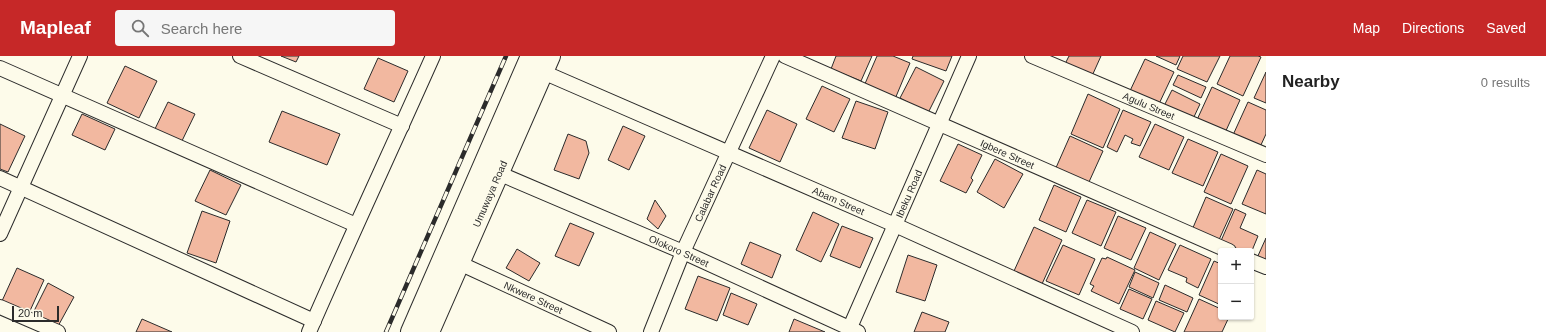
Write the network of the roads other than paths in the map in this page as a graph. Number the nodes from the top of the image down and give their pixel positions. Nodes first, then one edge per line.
1 (80, 56) edge
2 (240, 56) edge
3 (433, 56) edge
4 (774, 56) edge
5 (785, 56) edge
6 (969, 56) edge
7 (1032, 56) edge
8 (538, 62) edge
9 (0, 68) edge
10 (61, 95) junction
11 (940, 124) junction
12 (402, 126) junction
13 (729, 153) junction
14 (1266, 155) edge
15 (498, 173) junction
16 (0, 178) edge
17 (21, 187) junction
18 (356, 225) junction
19 (895, 225) junction
20 (0, 234) edge
21 (1222, 248) edge
22 (683, 252) junction
23 (1254, 262) edge
24 (459, 263) junction
25 (1266, 267) edge
26 (0, 307) edge
27 (311, 326) edge
28 (852, 331) edge
29 (58, 332) edge
30 (410, 332) edge
31 (429, 332) edge
32 (609, 332) edge
33 (651, 332) edge
34 (1132, 332) edge

1 - 10 street
2 - 12 street
3 - 12 street
4 - 13 street, Calabar Road
5 - 11 street, Igbere Street
6 - 11 street, Ibeku Road
7 - 14 street, Agulu Street
8 - 13 street, Abam Street
8 - 15 street, Umuwaya Road
8 - 30 street, Umuwaya Road
9 - 10 street
10 - 17 street
10 - 18 street
11 - 19 street, Ibeku Road
11 - 21 street, Igbere Street
12 - 18 street
13 - 19 street, Abam Street
13 - 22 street, Calabar Road
15 - 22 street, Olokoro Street
15 - 24 street, Umuwaya Road
16 - 17 street
17 - 20 street
17 - 27 street
18 - 27 street
19 - 28 street, Ibeku Road
19 - 34 street, Abam Street
22 - 28 street, Olokoro Street
22 - 33 street, Calabar Road
23 - 25 street
24 - 31 street, Umuwaya Road
24 - 32 street, Nkwere Street
26 - 29 street

